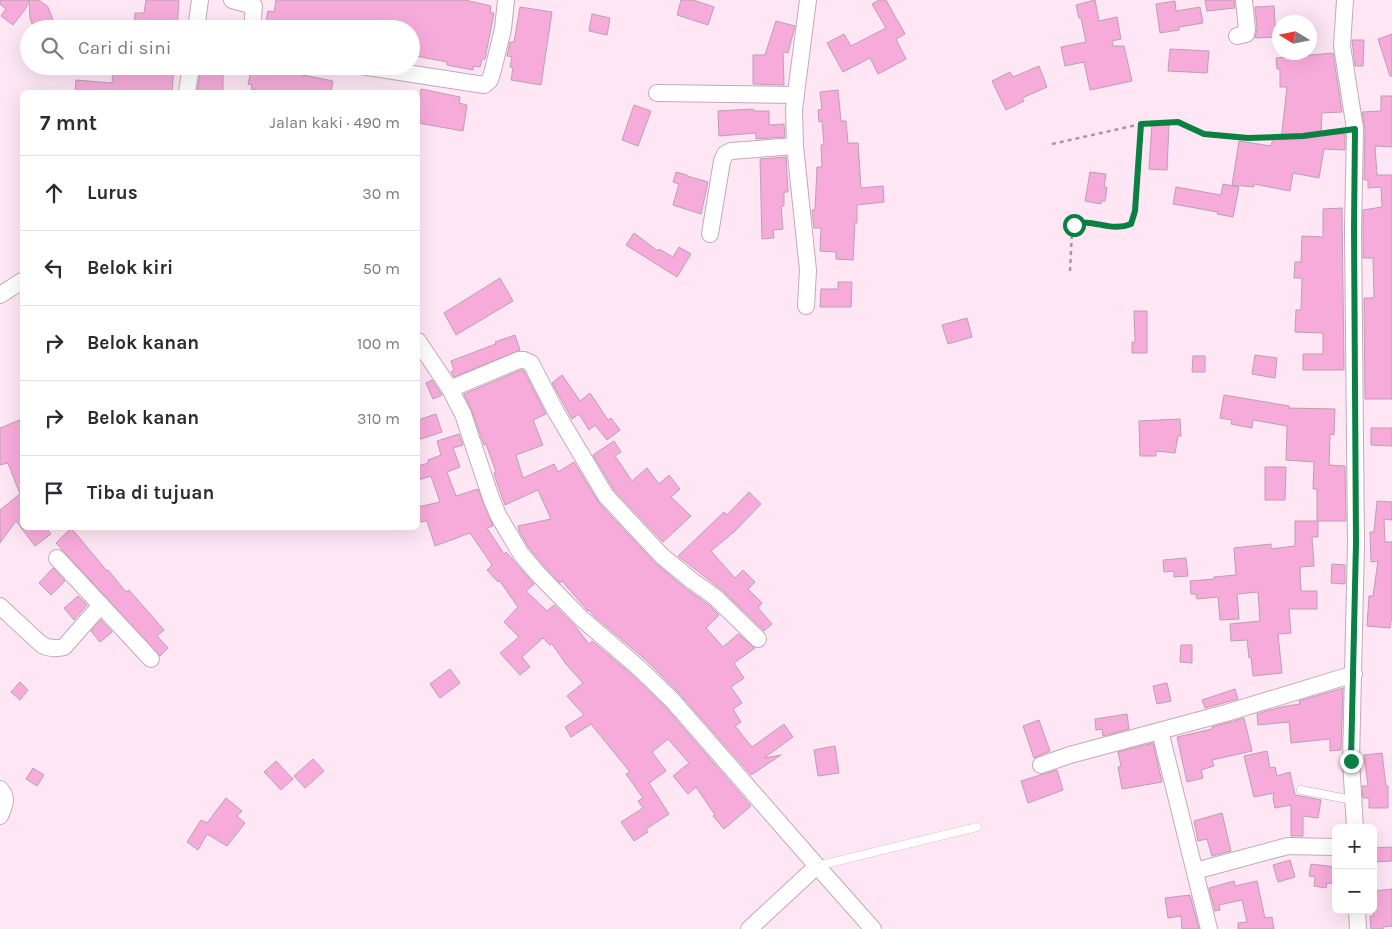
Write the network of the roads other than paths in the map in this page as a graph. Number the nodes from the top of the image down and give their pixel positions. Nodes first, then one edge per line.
1 (200, 0) edge
2 (232, 0) edge
3 (506, 0) edge
4 (808, 0) edge
5 (1244, 0) edge
6 (1345, 0) edge
7 (254, 3) edge
8 (197, 20) edge
9 (253, 20) edge
10 (1237, 36) dead end
11 (189, 75) edge
12 (420, 75) edge
13 (187, 90) edge
14 (657, 93) dead end
15 (796, 95) junction
16 (795, 146) junction
17 (710, 234) dead end
18 (20, 282) edge
19 (0, 295) edge
20 (806, 306) dead end
21 (420, 344) edge
22 (450, 389) junction
23 (57, 558) dead end
24 (101, 604) junction
25 (0, 606) edge
26 (758, 639) dead end
27 (151, 659) dead end
28 (1354, 674) junction
29 (1160, 731) junction
30 (1040, 766) dead end
31 (0, 789) edge
32 (1301, 790) dead end
33 (1352, 800) junction
34 (0, 816) edge
35 (1355, 824) edge
36 (976, 827) dead end
37 (1332, 847) edge
38 (817, 866) junction
39 (1196, 871) junction
40 (1357, 914) edge
41 (749, 929) edge
42 (873, 929) edge
43 (1209, 929) edge
44 (1358, 929) edge

1 - 8 street
2 - 7 street
3 - 12 street
4 - 15 street
5 - 10 street
6 - 28 street
7 - 9 street
11 - 13 street
14 - 15 street
15 - 16 street
16 - 17 street
16 - 20 street
18 - 19 street
21 - 22 street
22 - 26 street
22 - 38 street
23 - 24 street
24 - 25 street
24 - 27 street
28 - 29 street
28 - 33 street
29 - 30 street
29 - 39 street
31 - 34 street
32 - 33 lane
33 - 35 street
36 - 38 lane
37 - 39 street
38 - 41 street
38 - 42 street
39 - 43 street
40 - 44 street

